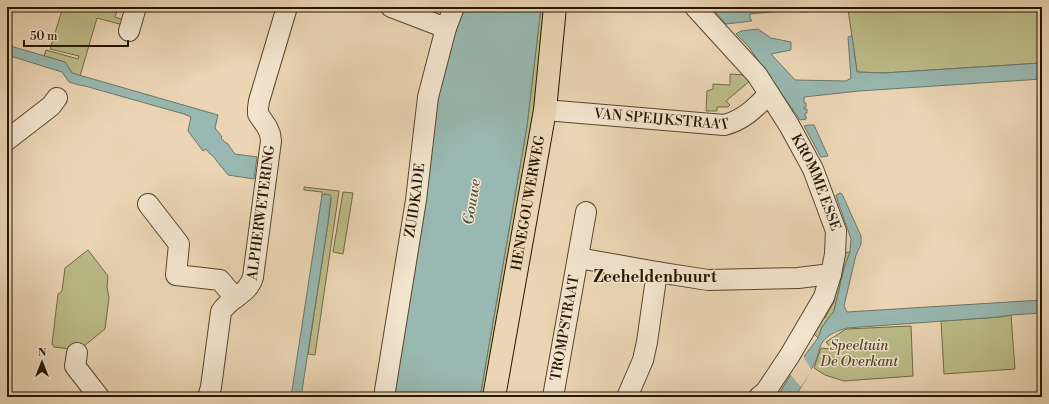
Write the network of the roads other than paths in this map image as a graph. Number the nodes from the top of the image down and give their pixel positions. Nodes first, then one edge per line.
1 (136, 7) edge
2 (286, 7) edge
3 (391, 7) edge
4 (454, 7) edge
5 (555, 7) edge
6 (695, 7) edge
7 (446, 28) junction
8 (129, 31) dead end
9 (769, 94) junction
10 (57, 98) dead end
11 (545, 110) junction
12 (7, 140) edge
13 (148, 204) dead end
14 (586, 212) dead end
15 (578, 258) junction
16 (657, 272) junction
17 (831, 274) junction
18 (235, 298) junction
19 (77, 353) dead end
20 (99, 397) edge
21 (208, 397) edge
22 (384, 397) edge
23 (494, 397) edge
24 (553, 397) edge
25 (627, 397) edge
26 (759, 397) edge

1 - 8 street
2 - 18 street, ALPHERWETERING
3 - 7 street
4 - 7 street, ZUIDKADE
5 - 11 main road, HENEGOUWERWEG
6 - 9 street, KROMME ESSE
7 - 22 street, ZUIDKADE
9 - 11 street, VAN SPEIJKSTRAAT
9 - 17 street, KROMME ESSE
10 - 12 street
11 - 23 main road, HENEGOUWERWEG
13 - 18 street, ALPHERWETERING
14 - 15 street, TROMPSTRAAT
15 - 16 street, TROMPSTRAAT
15 - 24 street, TROMPSTRAAT
16 - 17 street, TROMPSTRAAT
16 - 25 street
17 - 26 street, KROMME ESSE
18 - 21 street, ALPHERWETERING
19 - 20 street

